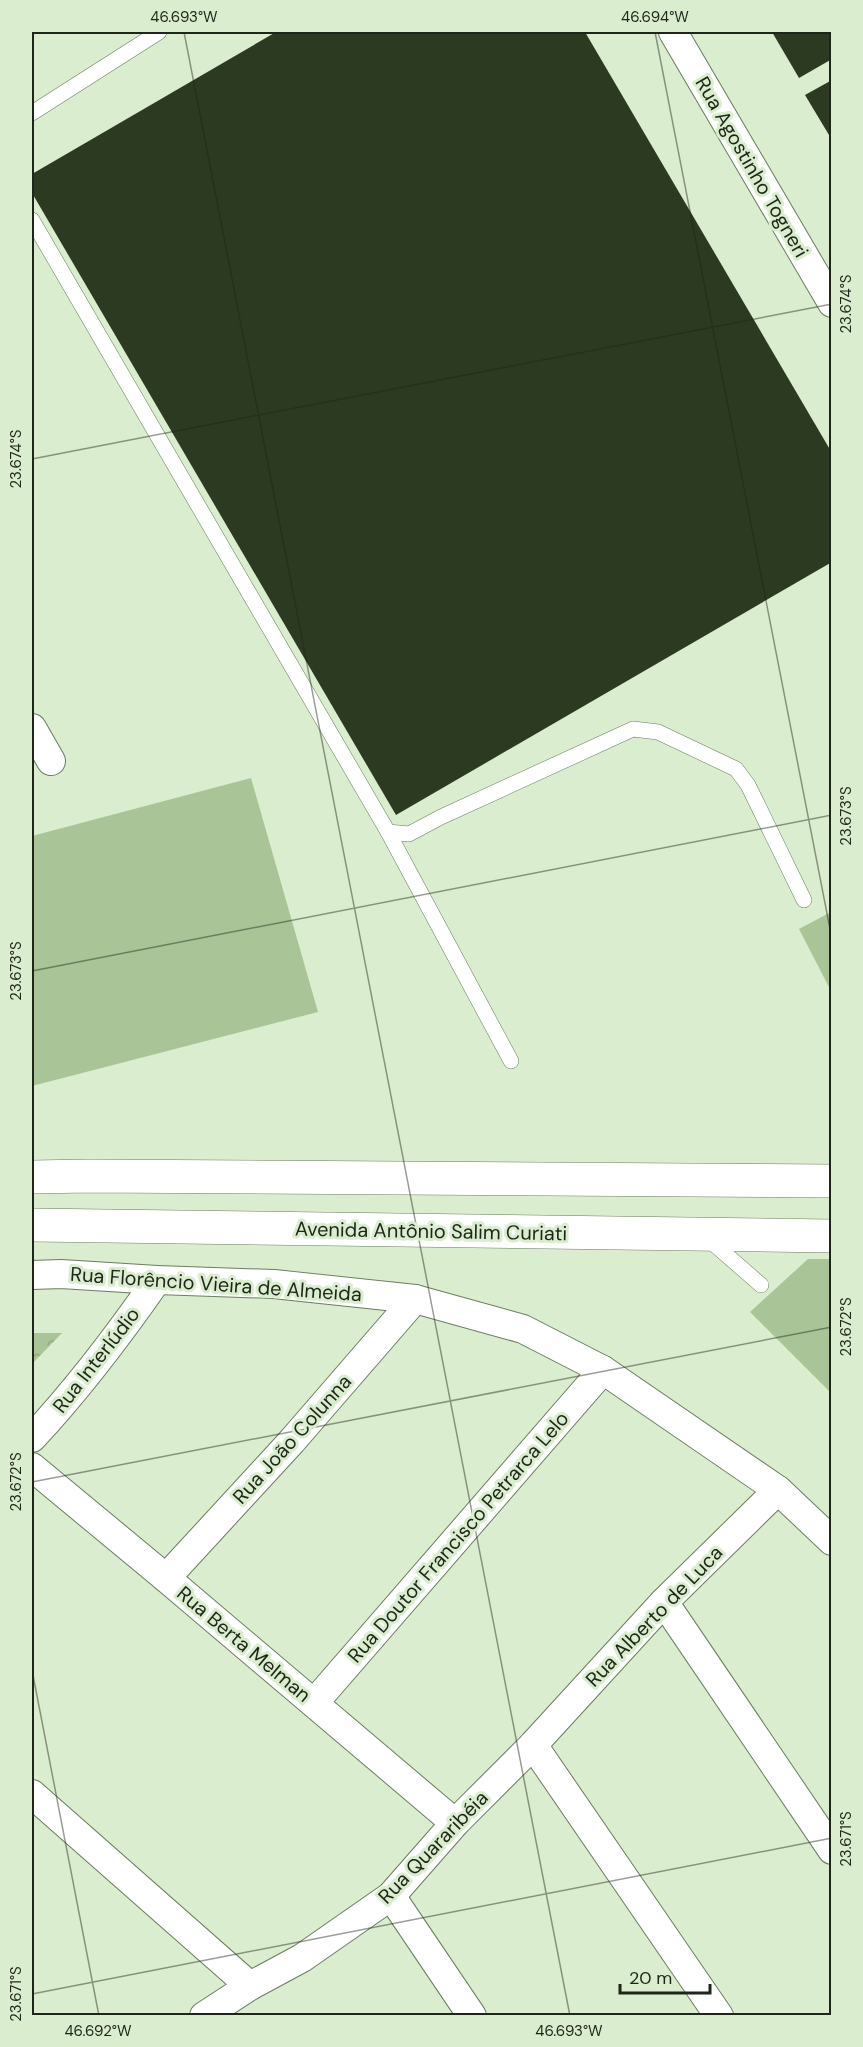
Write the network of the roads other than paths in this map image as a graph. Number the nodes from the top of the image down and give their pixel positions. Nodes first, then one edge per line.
1 (159, 32) edge
2 (673, 32) edge
3 (32, 113) edge
4 (32, 220) edge
5 (831, 303) edge
6 (32, 728) edge
7 (51, 760) dead end
8 (388, 832) junction
9 (804, 900) dead end
10 (510, 1061) dead end
11 (32, 1177) edge
12 (831, 1181) edge
13 (32, 1225) edge
14 (703, 1234) junction
15 (831, 1236) edge
16 (32, 1275) edge
17 (157, 1280) junction
18 (761, 1285) dead end
19 (415, 1299) junction
20 (603, 1370) junction
21 (32, 1438) edge
22 (32, 1467) edge
23 (778, 1490) junction
24 (831, 1541) edge
25 (166, 1578) junction
26 (664, 1602) junction
27 (314, 1703) junction
28 (533, 1744) junction
29 (32, 1794) edge
30 (455, 1823) junction
31 (831, 1850) edge
32 (391, 1896) junction
33 (250, 1986) junction
34 (204, 2016) edge
35 (472, 2016) edge
36 (719, 2016) edge

1 - 3 lane
2 - 5 street, Rua Agostinho Togneri
4 - 8 lane
6 - 7 street
8 - 9 lane
8 - 10 lane
11 - 12 street
13 - 14 street, Avenida Antônio Salim Curiati
14 - 15 street, Avenida Antônio Salim Curiati
14 - 18 lane
16 - 17 street, Rua Florêncio Vieira de Almeida
17 - 19 street, Rua Florêncio Vieira de Almeida
17 - 21 street, Rua Interlúdio
19 - 20 street, Rua Florêncio Vieira de Almeida
19 - 25 street, Rua João Colunna
20 - 23 street, Rua Florêncio Vieira de Almeida
20 - 27 street, Rua Doutor Francisco Petrarca Lelo
22 - 25 street, Rua Berta Melman
23 - 24 street, Rua Florêncio Vieira de Almeida
23 - 26 street, Rua Alberto de Luca
25 - 27 street, Rua Berta Melman
26 - 28 street, Rua Alberto de Luca
26 - 31 street
27 - 30 street, Rua Berta Melman
28 - 30 street, Rua Quararibéia
28 - 36 street
29 - 33 street
30 - 32 street, Rua Quararibéia
32 - 33 street, Rua Quararibéia
32 - 35 street
33 - 34 street, Rua Quararibéia

